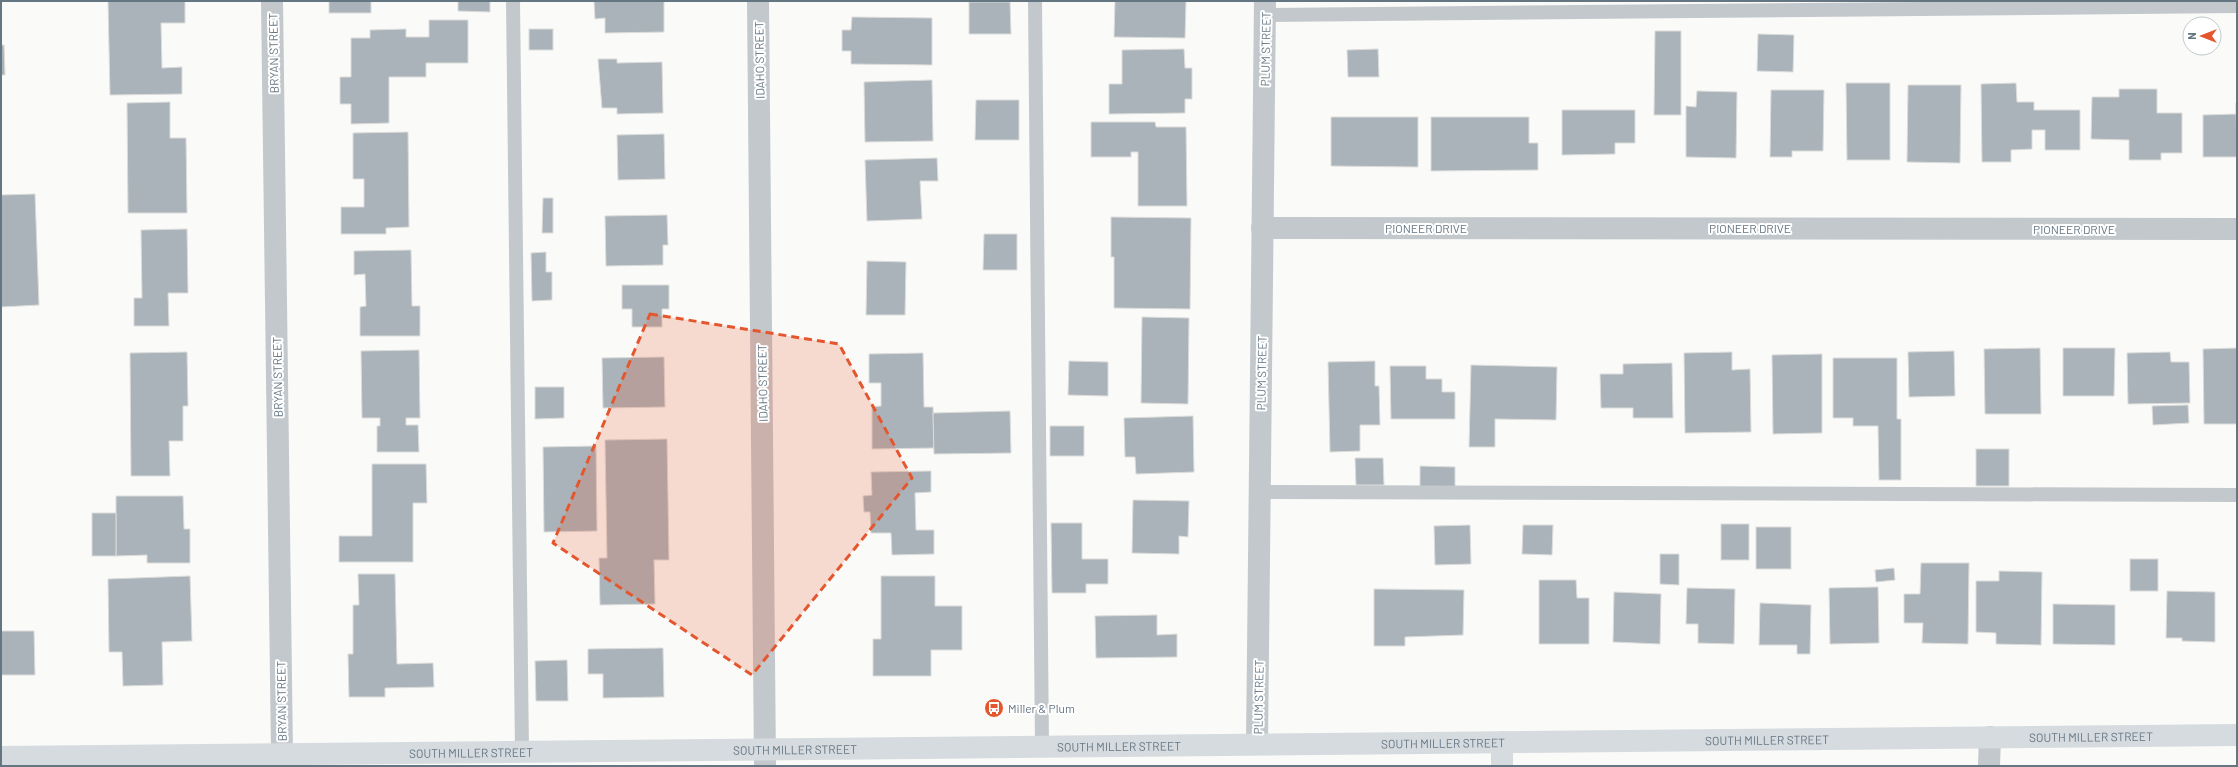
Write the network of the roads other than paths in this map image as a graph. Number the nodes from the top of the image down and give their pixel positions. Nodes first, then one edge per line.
1 (272, 1) edge
2 (513, 1) edge
3 (758, 1) edge
4 (1035, 1) edge
5 (2237, 6) edge
6 (1265, 8) edge
7 (1262, 228) junction
8 (2237, 229) edge
9 (1260, 492) junction
10 (2237, 495) edge
11 (2237, 735) edge
12 (1990, 737) junction
13 (1502, 742) junction
14 (1257, 744) junction
15 (1042, 747) junction
16 (522, 752) junction
17 (282, 754) junction
18 (1, 757) edge
19 (765, 758) edge
20 (378, 760) edge
21 (1502, 766) edge
22 (1989, 766) edge

1 - 17 street, BRYAN STREET
2 - 16 lane
3 - 19 street, IDAHO STREET
4 - 15 lane
5 - 6 lane
6 - 7 street, PLUM STREET
7 - 8 street, PIONEER DRIVE
7 - 9 street, PLUM STREET
9 - 10 lane
9 - 14 street, PLUM STREET
11 - 12 main road, SOUTH MILLER STREET
12 - 13 main road, SOUTH MILLER STREET
12 - 22 street
13 - 14 main road, SOUTH MILLER STREET
13 - 21 main road
14 - 15 main road, SOUTH MILLER STREET
15 - 19 main road, SOUTH MILLER STREET
16 - 19 main road, SOUTH MILLER STREET
16 - 20 main road, SOUTH MILLER STREET
17 - 18 main road, SOUTH MILLER STREET
17 - 20 main road, SOUTH MILLER STREET

